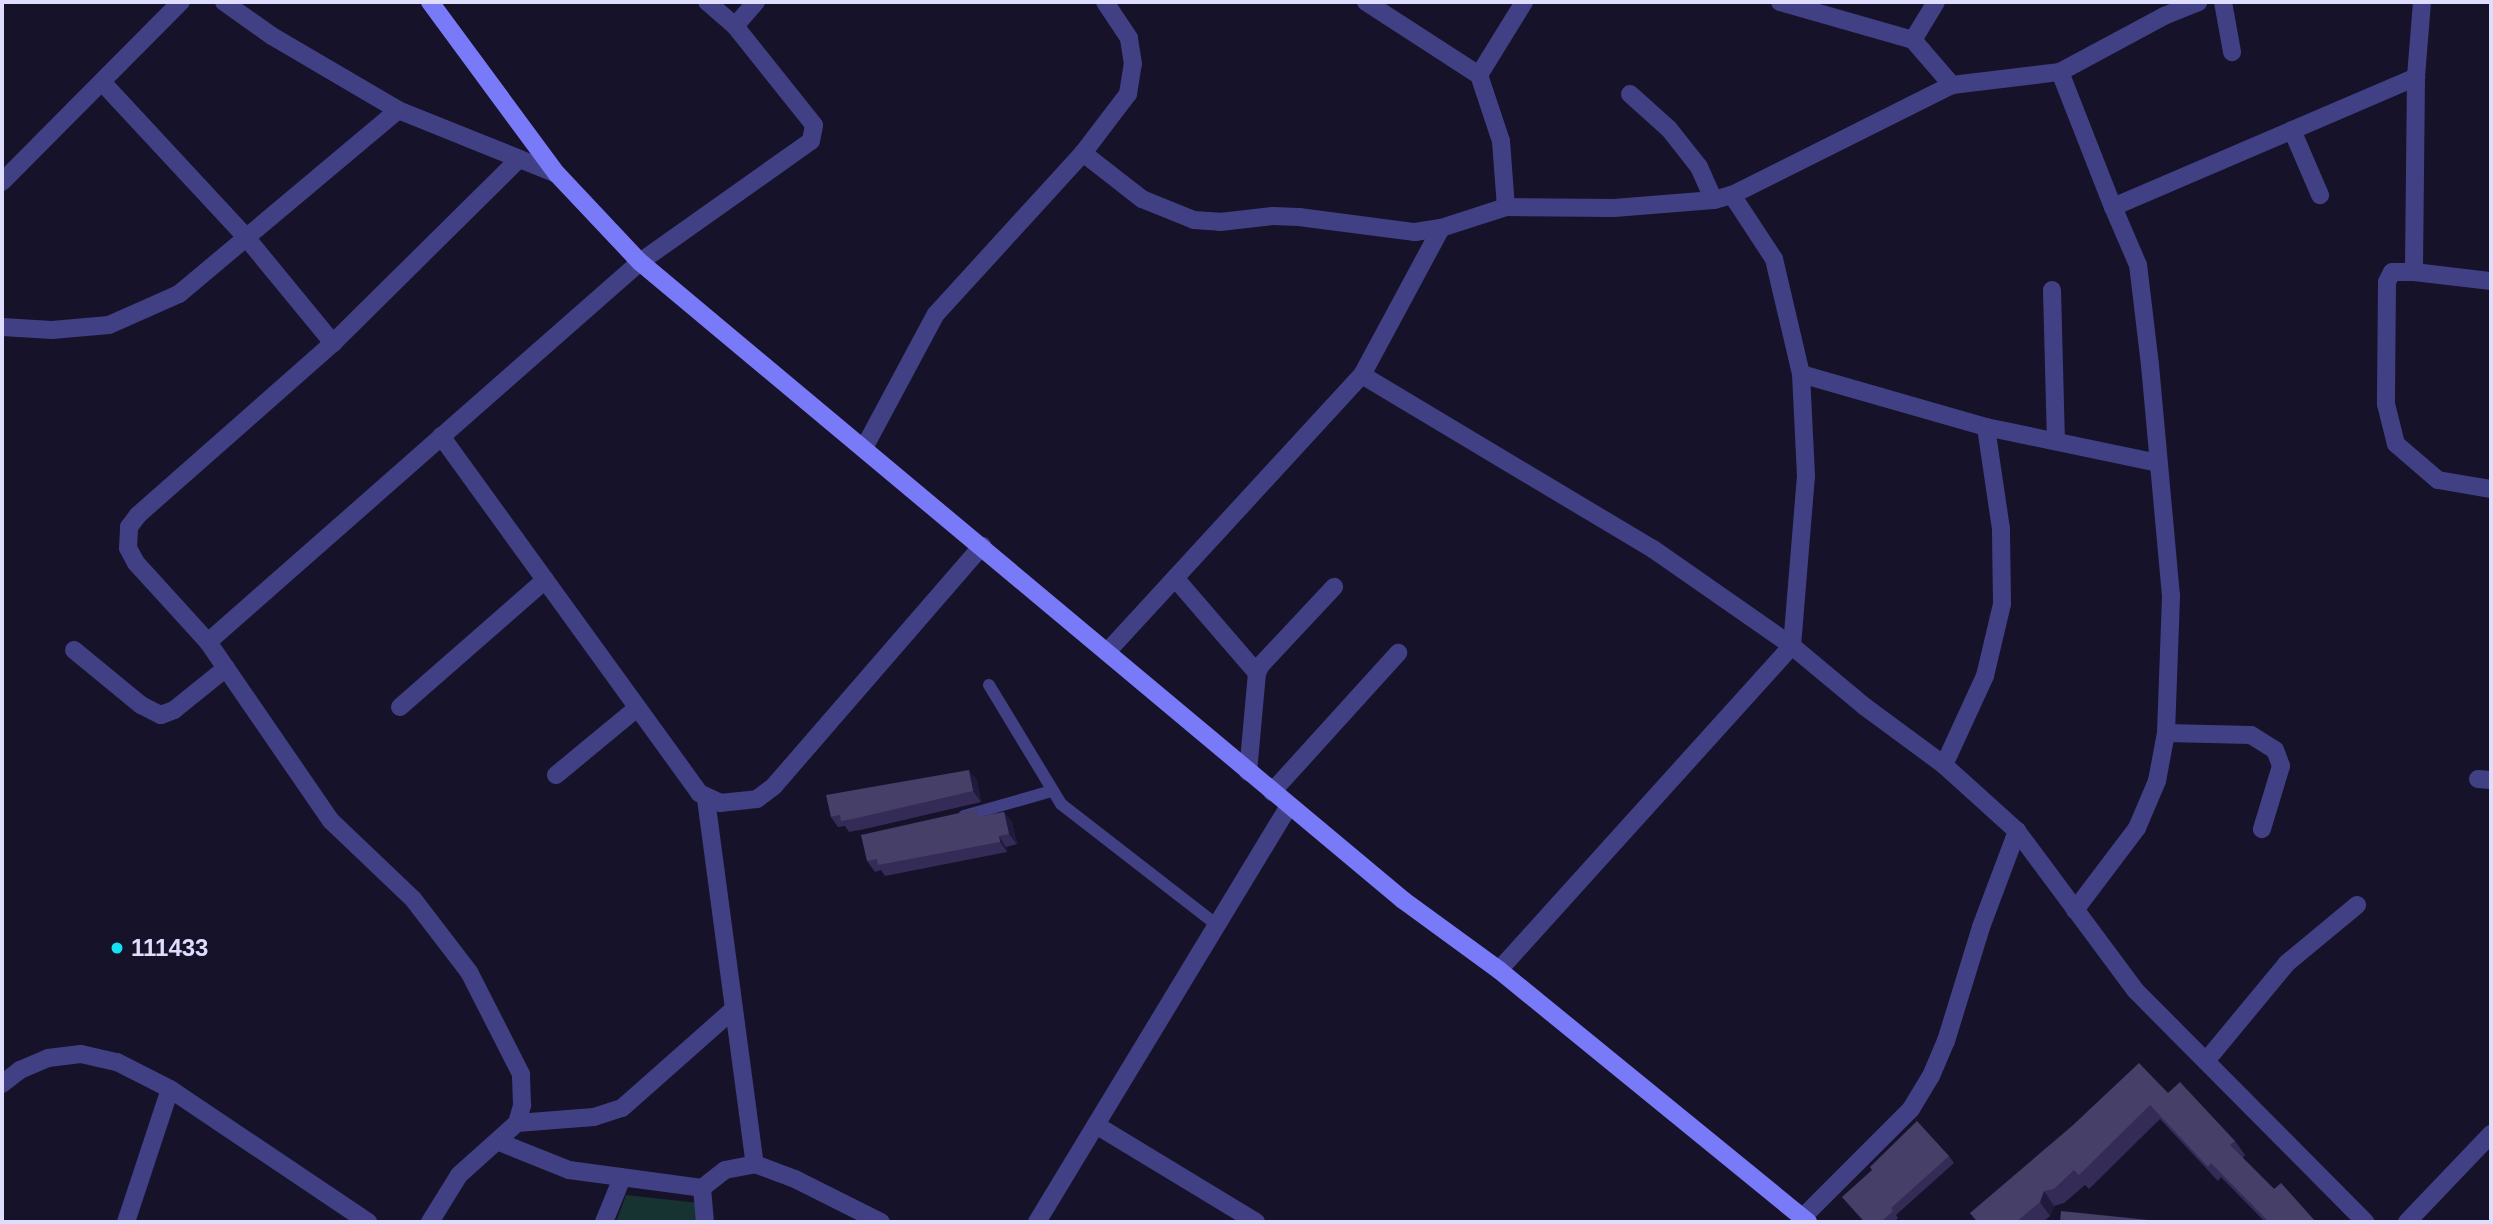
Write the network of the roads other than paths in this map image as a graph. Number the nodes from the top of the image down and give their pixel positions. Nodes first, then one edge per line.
1 (181, 2) edge
2 (224, 2) edge
3 (430, 2) edge
4 (707, 2) edge
5 (756, 2) edge
6 (1105, 2) edge
7 (1366, 2) edge
8 (1524, 2) edge
9 (1780, 2) edge
10 (1936, 2) edge
11 (2198, 2) edge
12 (2223, 2) edge
13 (2422, 2) edge
14 (735, 26) junction
15 (1913, 40) junction
16 (2232, 52) dead end
17 (2060, 72) junction
18 (1479, 75) junction
19 (2416, 77) junction
20 (102, 82) junction
21 (1952, 85) junction
22 (1630, 94) dead end
23 (398, 110) junction
24 (2292, 130) junction
25 (1083, 153) junction
26 (517, 160) junction
27 (557, 174) junction
28 (2, 182) edge
29 (2320, 195) dead end
30 (1723, 198) junction
31 (1506, 207) junction
32 (2113, 207) junction
33 (1441, 228) junction
34 (245, 236) junction
35 (640, 262) junction
36 (2414, 272) junction
37 (2491, 281) edge
38 (2052, 290) dead end
39 (2, 327) edge
40 (333, 343) junction
41 (1801, 374) junction
42 (1363, 375) junction
43 (1986, 427) junction
44 (441, 436) junction
45 (2056, 441) junction
46 (864, 448) junction
47 (2158, 463) junction
48 (2491, 489) edge
49 (982, 547) junction
50 (1175, 578) junction
51 (545, 580) junction
52 (1334, 587) dead end
53 (208, 642) junction
54 (1792, 646) junction
55 (74, 650) dead end
56 (1107, 652) junction
57 (1398, 653) dead end
58 (226, 668) junction
59 (1257, 673) junction
60 (989, 685) dead end
61 (400, 707) dead end
62 (637, 708) junction
63 (2166, 733) junction
64 (1944, 765) junction
65 (1248, 772) junction
66 (556, 775) dead end
67 (1052, 790) junction
68 (1272, 792) junction
69 (706, 799) junction
70 (1289, 806) junction
71 (946, 820) edge
72 (2262, 829) dead end
73 (2017, 831) junction
74 (2357, 905) dead end
75 (2075, 910) junction
76 (1217, 925) junction
77 (1499, 970) junction
78 (734, 1009) junction
79 (2206, 1061) junction
80 (2, 1084) edge
81 (170, 1089) junction
82 (517, 1123) junction
83 (1096, 1125) junction
84 (2491, 1134) edge
85 (499, 1142) junction
86 (755, 1164) junction
87 (622, 1178) junction
88 (702, 1188) junction
89 (1806, 1220) edge
90 (126, 1222) edge
91 (368, 1222) edge
92 (430, 1222) edge
93 (604, 1222) edge
94 (705, 1222) edge
95 (881, 1222) edge
96 (1037, 1222) edge
97 (1256, 1222) edge
98 (2365, 1222) edge
99 (2407, 1222) edge

1 - 20 street
2 - 23 street
3 - 27 street
4 - 14 street
5 - 14 street
6 - 25 street
7 - 18 street
8 - 18 street
9 - 15 street
10 - 15 street
11 - 17 street
12 - 16 street
13 - 19 street
14 - 35 street
15 - 21 street
17 - 21 street
17 - 32 street
18 - 31 street
19 - 24 street
19 - 36 street
20 - 28 street
20 - 34 street
21 - 30 street
22 - 30 street
23 - 26 street
23 - 34 street
24 - 29 street
24 - 32 street
25 - 33 street
25 - 46 street
26 - 27 street
26 - 40 street
27 - 35 street
30 - 31 street
30 - 41 street
31 - 33 street
32 - 47 street
33 - 42 street
34 - 39 street
34 - 40 street
35 - 44 street
35 - 46 street
36 - 37 street
36 - 48 street
38 - 45 street
40 - 53 street
41 - 43 street
41 - 54 street
42 - 50 street
42 - 54 street
43 - 45 street
43 - 64 street
44 - 51 street
44 - 53 street
45 - 47 street
46 - 49 street
47 - 63 street
49 - 56 street
49 - 69 street
50 - 56 street
50 - 59 street
51 - 61 street
51 - 62 street
52 - 59 street
53 - 58 street
54 - 64 street
54 - 77 street
55 - 58 street
56 - 65 street
57 - 68 street
58 - 82 street
59 - 65 street
60 - 67 lane
62 - 66 street
62 - 69 street
63 - 72 street
63 - 75 street
64 - 73 street
65 - 68 street
67 - 71 lane
67 - 76 lane
68 - 70 street
69 - 78 street
70 - 76 street
70 - 77 street
73 - 75 street
73 - 89 street
74 - 79 street
75 - 79 street
76 - 83 street
77 - 89 street
78 - 82 street
78 - 86 street
79 - 98 street
80 - 81 street
81 - 90 street
81 - 91 street
82 - 85 street
83 - 96 street
83 - 97 street
84 - 99 street
85 - 87 street
85 - 92 street
86 - 88 street
86 - 95 street
87 - 88 street
87 - 93 street
88 - 94 street

